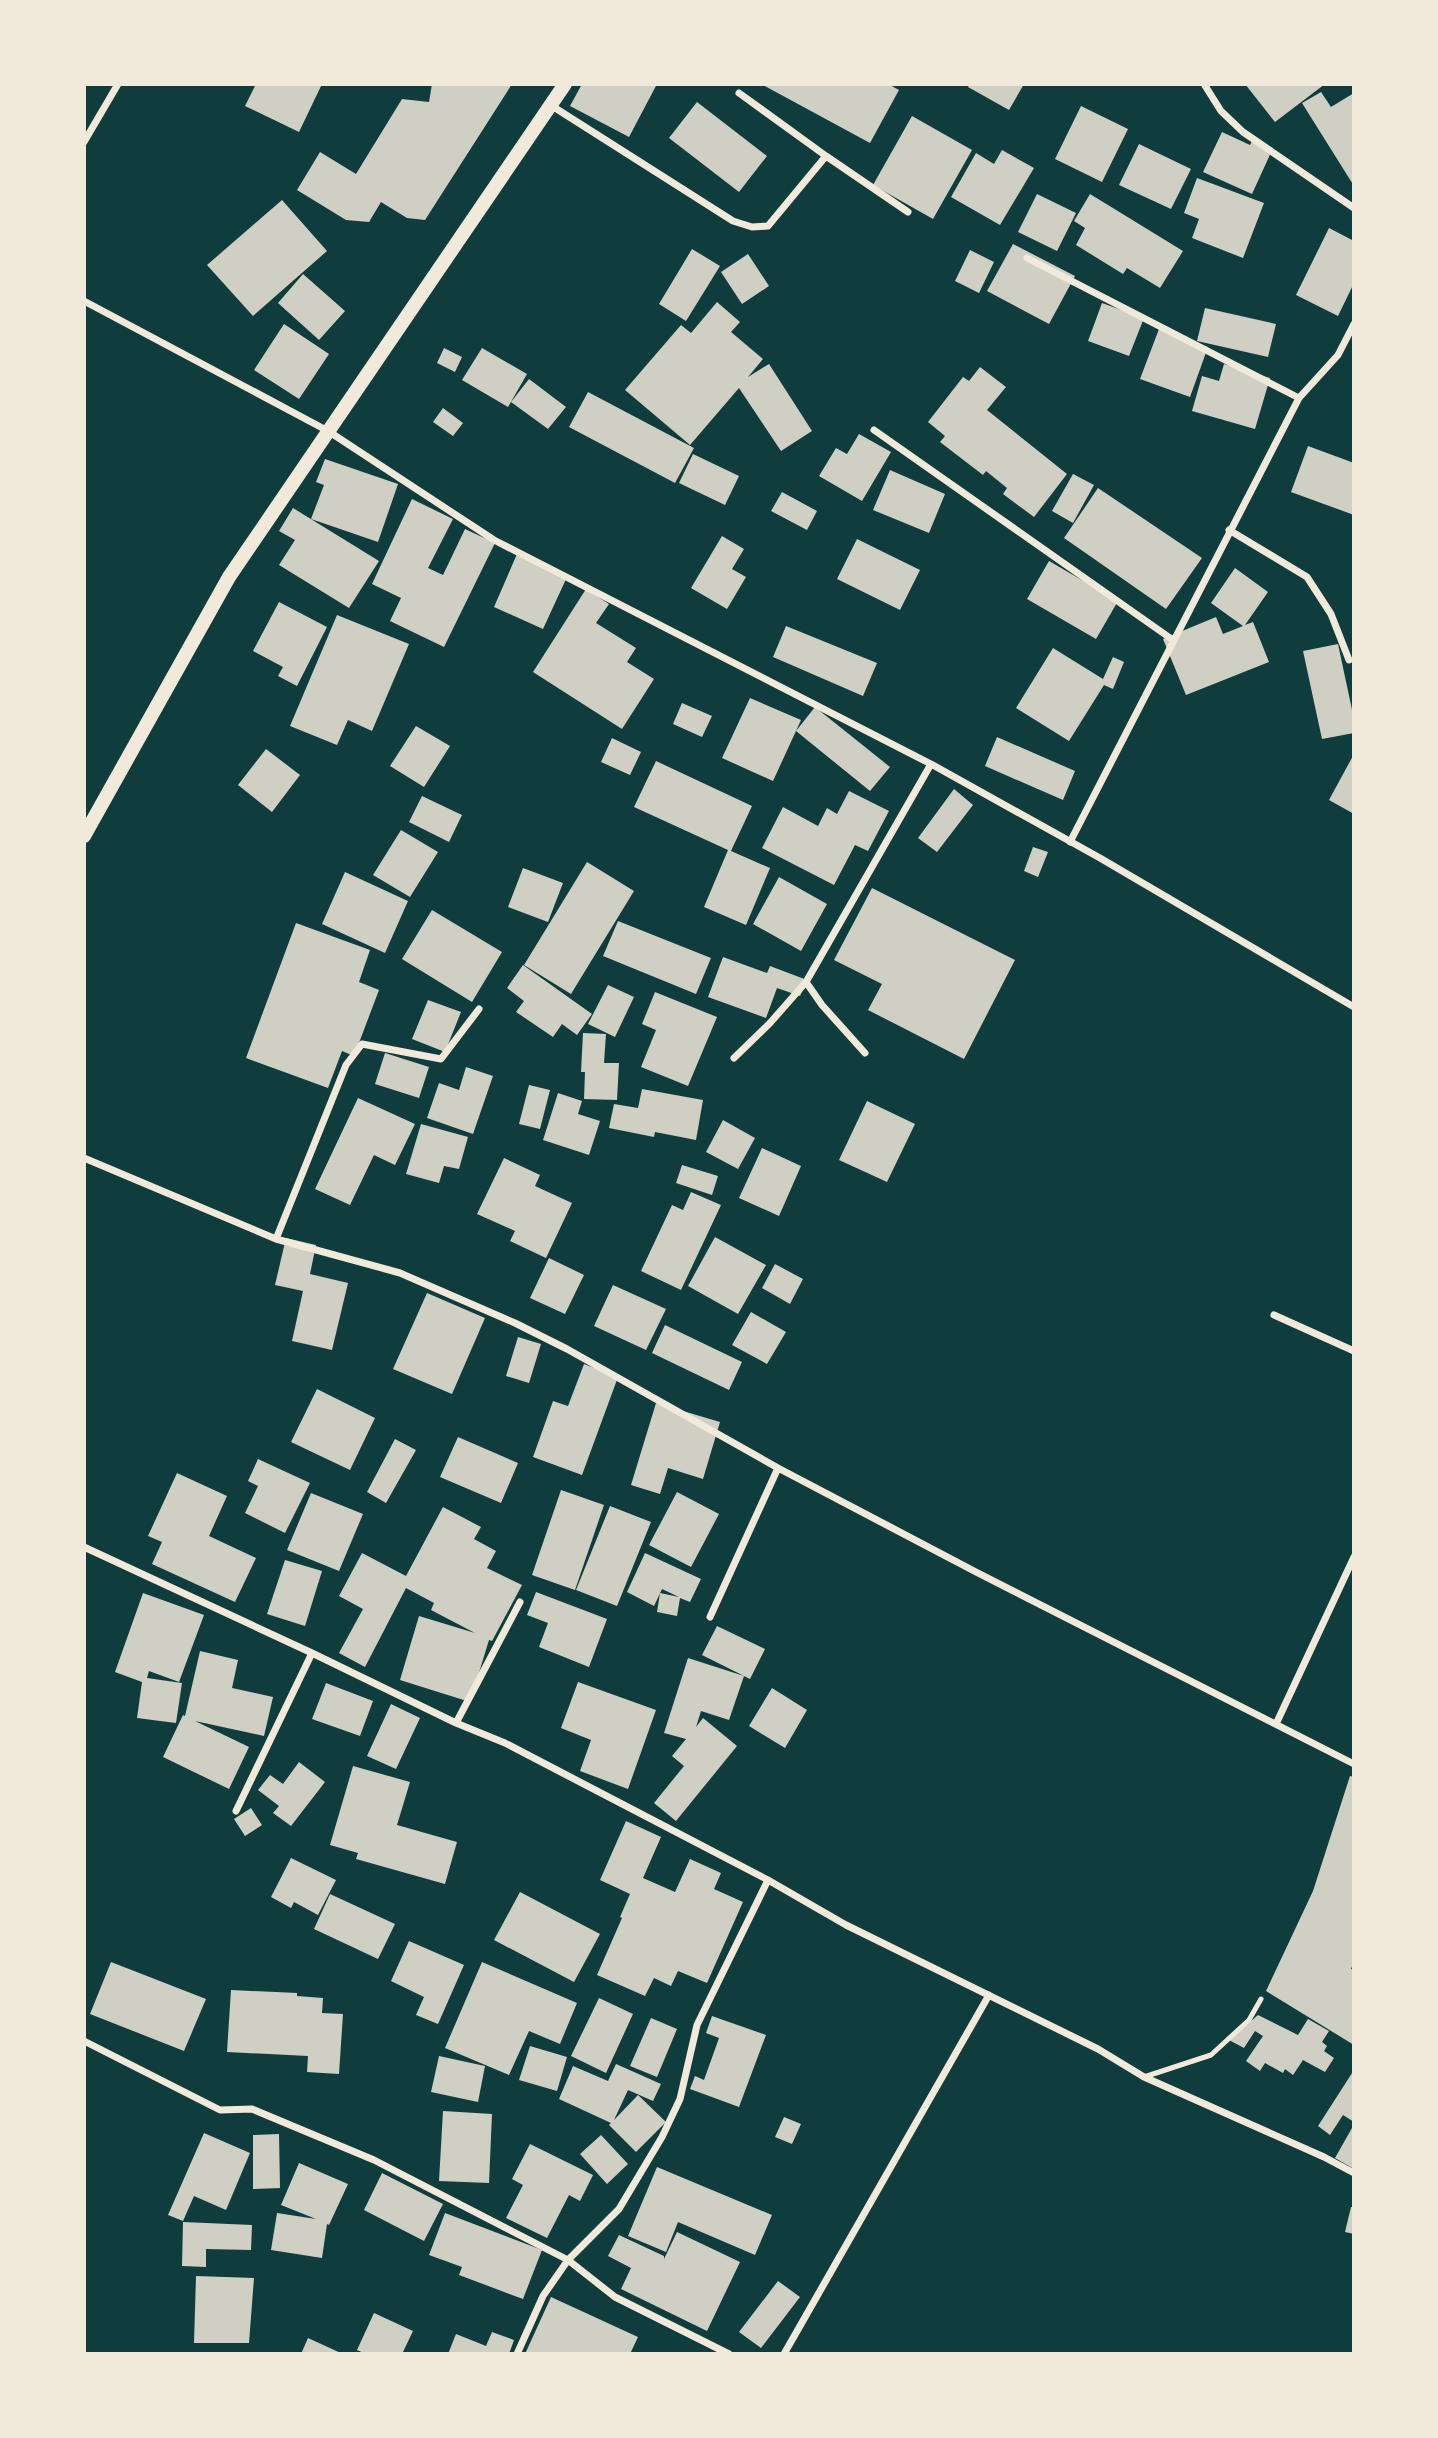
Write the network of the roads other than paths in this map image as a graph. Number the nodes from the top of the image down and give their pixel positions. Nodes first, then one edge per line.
1 (118, 84) edge
2 (565, 84) edge
3 (1204, 84) edge
4 (739, 93) dead end
5 (552, 106) junction
6 (84, 142) edge
7 (826, 156) junction
8 (1354, 208) edge
9 (908, 212) dead end
10 (1027, 258) dead end
11 (84, 301) edge
12 (1354, 324) edge
13 (1299, 398) junction
14 (328, 430) junction
15 (874, 430) dead end
16 (1229, 530) junction
17 (1173, 640) junction
18 (1349, 660) dead end
19 (931, 764) junction
20 (84, 836) edge
21 (1070, 842) junction
22 (806, 982) junction
23 (1354, 1007) edge
24 (479, 1009) dead end
25 (864, 1053) dead end
26 (734, 1058) dead end
27 (84, 1158) edge
28 (276, 1239) junction
29 (1274, 1315) dead end
30 (1354, 1351) edge
31 (778, 1468) junction
32 (84, 1547) edge
33 (1354, 1557) edge
34 (520, 1602) dead end
35 (710, 1617) dead end
36 (312, 1653) junction
37 (456, 1723) junction
38 (1276, 1724) junction
39 (1354, 1764) edge
40 (236, 1811) dead end
41 (768, 1880) junction
42 (989, 1996) junction
43 (1261, 1999) dead end
44 (84, 2041) edge
45 (1144, 2077) junction
46 (1354, 2173) edge
47 (568, 2260) junction
48 (517, 2354) edge
49 (729, 2354) edge
50 (784, 2354) edge

1 - 6 street
2 - 5 main road
3 - 8 street
4 - 7 street
5 - 7 street
5 - 14 main road
7 - 9 street
10 - 13 street
11 - 14 street
12 - 13 street
13 - 16 street
14 - 19 street
14 - 20 main road
15 - 17 street
16 - 17 street
16 - 18 street
17 - 21 street
19 - 21 street
19 - 22 street
21 - 23 street
22 - 25 street
22 - 26 street
24 - 28 street
27 - 28 street
28 - 31 street
29 - 30 street
31 - 35 street
31 - 38 street
32 - 36 street
33 - 38 street
34 - 37 street
36 - 37 street
36 - 40 street
37 - 41 street
38 - 39 street
41 - 42 street
41 - 47 street
42 - 45 street
42 - 50 street
43 - 45 lane
44 - 47 street
45 - 46 street
47 - 48 street
47 - 49 street

